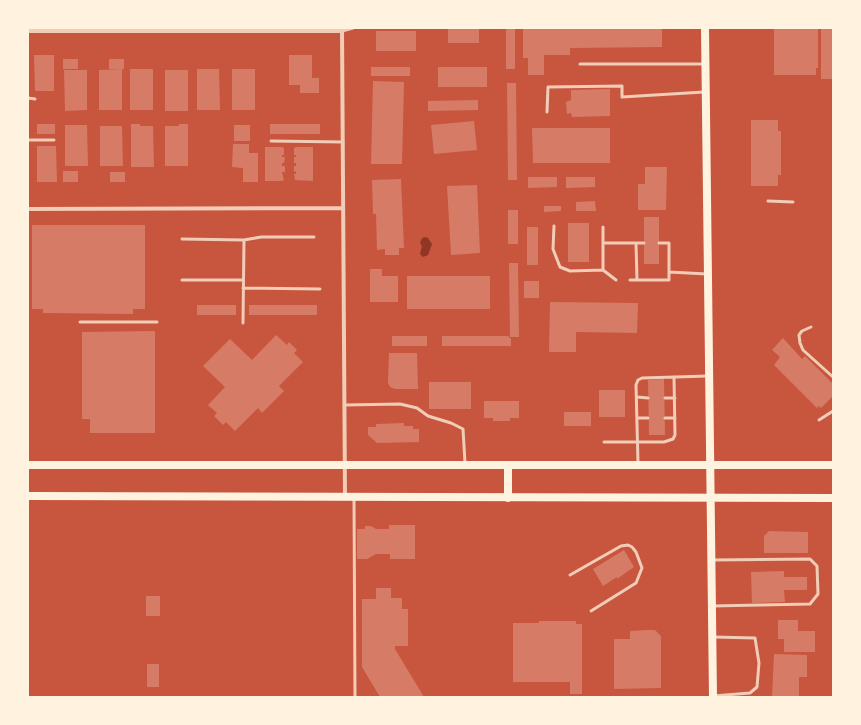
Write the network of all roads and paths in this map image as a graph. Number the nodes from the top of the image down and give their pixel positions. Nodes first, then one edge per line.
1 (353, 28) edge
2 (705, 28) edge
3 (342, 30) edge
4 (28, 31) edge
5 (580, 64) dead end
6 (706, 64) junction
7 (706, 92) junction
8 (28, 98) edge
9 (35, 98) dead end
10 (547, 112) dead end
11 (28, 140) edge
12 (54, 140) dead end
13 (271, 141) dead end
14 (343, 142) junction
15 (768, 201) dead end
16 (793, 202) dead end
17 (344, 208) junction
18 (28, 209) edge
19 (554, 226) dead end
20 (603, 227) dead end
21 (314, 237) dead end
22 (182, 239) dead end
23 (244, 240) junction
24 (603, 243) junction
25 (636, 243) junction
26 (644, 243) dead end
27 (659, 243) dead end
28 (603, 270) junction
29 (669, 272) junction
30 (709, 274) junction
31 (182, 280) dead end
32 (243, 280) junction
33 (616, 280) dead end
34 (630, 280) dead end
35 (637, 280) junction
36 (243, 288) junction
37 (320, 289) dead end
38 (80, 322) dead end
39 (157, 322) dead end
40 (243, 323) dead end
41 (811, 327) dead end
42 (710, 376) junction
43 (674, 377) junction
44 (833, 377) edge
45 (637, 398) junction
46 (648, 398) dead end
47 (665, 398) dead end
48 (674, 398) junction
49 (345, 404) junction
50 (833, 411) edge
51 (637, 418) junction
52 (648, 418) dead end
53 (665, 418) dead end
54 (675, 418) junction
55 (819, 420) dead end
56 (638, 441) junction
57 (604, 442) dead end
58 (28, 465) edge
59 (465, 465) junction
60 (508, 465) junction
61 (638, 465) junction
62 (712, 465) junction
63 (833, 465) edge
64 (345, 466) junction
65 (28, 496) edge
66 (345, 498) junction
67 (354, 498) junction
68 (508, 498) junction
69 (712, 498) junction
70 (833, 498) edge
71 (712, 560) junction
72 (570, 575) dead end
73 (712, 606) junction
74 (591, 611) dead end
75 (713, 637) junction
76 (751, 695) edge
77 (713, 696) edge
78 (355, 697) edge

1 - 3 lane
2 - 6 main road
3 - 4 street
3 - 14 street
5 - 6 lane
6 - 7 main road
7 - 10 lane
7 - 30 main road
8 - 9 lane
11 - 12 lane
13 - 14 lane
14 - 17 street
15 - 16 lane
17 - 18 street
17 - 49 street
19 - 28 lane
20 - 24 lane
21 - 23 lane
22 - 23 lane
23 - 32 lane
24 - 25 lane
24 - 28 lane
25 - 26 lane
25 - 35 lane
27 - 29 lane
28 - 33 lane
29 - 30 lane
29 - 35 lane
30 - 42 main road
31 - 32 lane
32 - 36 lane
34 - 35 lane
36 - 37 lane
36 - 40 lane
38 - 39 lane
41 - 44 lane
42 - 43 lane
42 - 62 main road
43 - 45 lane
43 - 48 lane
45 - 46 lane
45 - 51 lane
47 - 48 lane
48 - 54 lane
49 - 59 lane
49 - 64 street
50 - 55 lane
51 - 52 lane
51 - 56 lane
53 - 54 lane
54 - 56 lane
56 - 57 lane
56 - 61 lane
58 - 64 main road
59 - 60 main road
59 - 64 main road
60 - 61 main road
60 - 68 main road
61 - 62 main road
62 - 63 main road
62 - 69 main road
64 - 66 street
65 - 66 main road
66 - 67 main road
67 - 68 main road
67 - 78 lane
68 - 69 main road
69 - 70 main road
69 - 71 main road
71 - 73 main road
71 - 73 lane
72 - 74 lane
73 - 75 main road
75 - 76 lane
75 - 77 main road
76 - 77 lane

